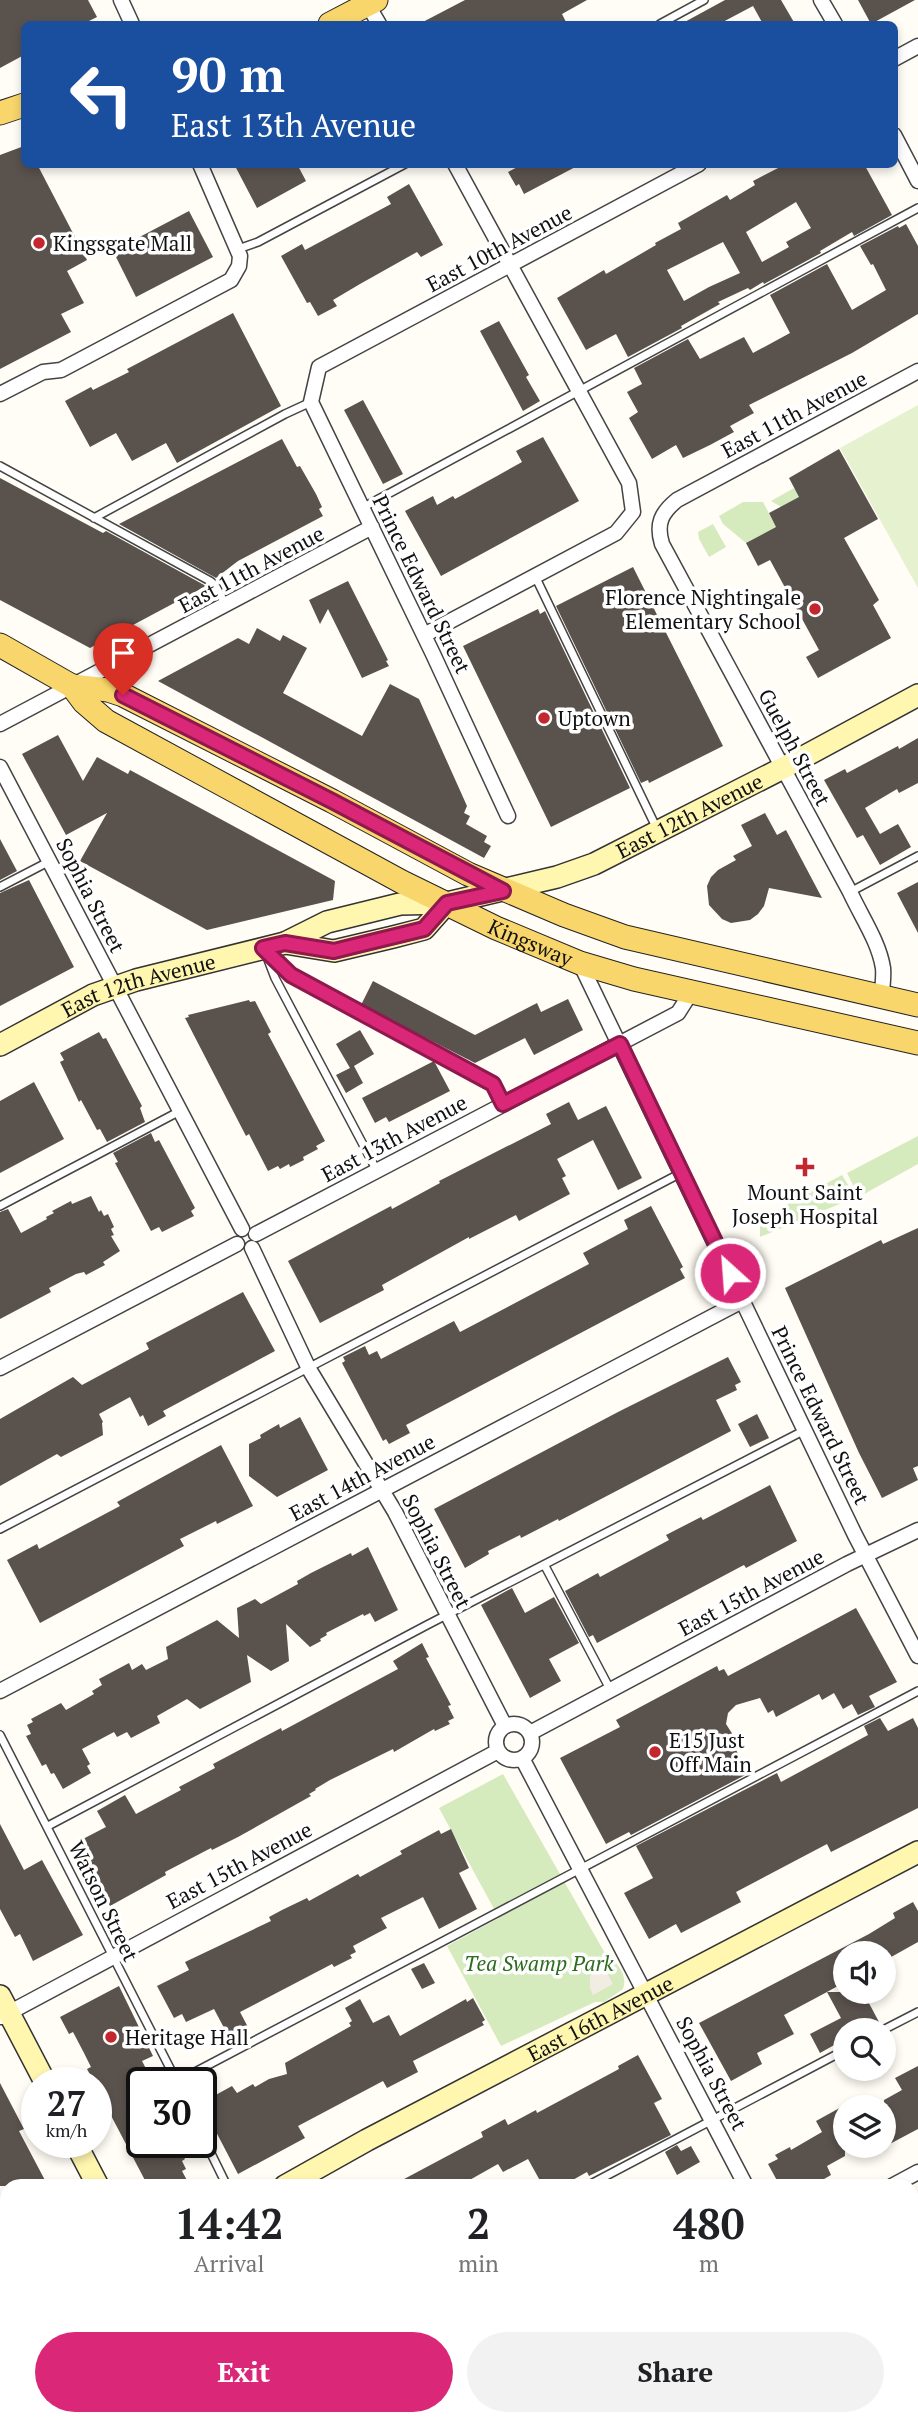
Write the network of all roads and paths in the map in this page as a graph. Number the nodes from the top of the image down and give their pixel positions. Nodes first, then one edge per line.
1 (121, 0) edge
2 (704, 0) edge
3 (821, 0) edge
4 (372, 7) edge
5 (131, 21) edge
6 (337, 21) edge
7 (666, 21) edge
8 (833, 21) edge
9 (918, 46) edge
10 (898, 57) edge
11 (21, 106) edge
12 (0, 113) edge
13 (898, 143) edge
14 (202, 168) edge
15 (397, 168) edge
16 (457, 168) edge
17 (692, 168) edge
18 (918, 181) edge
19 (918, 208) edge
20 (238, 249) junction
21 (510, 265) junction
22 (918, 371) edge
23 (580, 392) junction
24 (0, 394) edge
25 (311, 402) junction
26 (0, 466) edge
27 (362, 508) junction
28 (94, 518) junction
29 (660, 521) joint
30 (372, 527) junction
31 (535, 576) junction
32 (226, 606) junction
33 (424, 635) junction
34 (0, 645) edge
35 (72, 687) junction
36 (918, 695) edge
37 (0, 724) edge
38 (0, 767) edge
39 (783, 768) junction
40 (508, 816) dead end
41 (659, 832) junction
42 (918, 856) edge
43 (50, 860) junction
44 (0, 887) edge
45 (503, 891) junction
46 (850, 892) junction
47 (447, 903) junction
48 (285, 943) junction
49 (263, 948) junction
50 (580, 963) junction
51 (116, 986) junction
52 (692, 991) junction
53 (882, 996) junction
54 (918, 1005) edge
55 (918, 1043) edge
56 (620, 1044) junction
57 (0, 1045) edge
58 (503, 1104) junction
59 (181, 1111) junction
60 (377, 1171) junction
61 (681, 1173) junction
62 (0, 1206) edge
63 (247, 1239) junction
64 (743, 1301) junction
65 (0, 1368) edge
66 (309, 1368) junction
67 (805, 1430) junction
68 (382, 1491) junction
69 (0, 1529) edge
70 (918, 1530) edge
71 (866, 1555) junction
72 (544, 1566) junction
73 (447, 1615) junction
74 (918, 1656) edge
75 (0, 1691) edge
76 (611, 1691) junction
77 (918, 1691) edge
78 (505, 1726) junction
79 (530, 1733) junction
80 (0, 1735) edge
81 (498, 1751) junction
82 (522, 1758) junction
83 (48, 1826) junction
84 (918, 1852) edge
85 (579, 1868) junction
86 (112, 1956) junction
87 (645, 1994) junction
88 (3, 2009) edge
89 (918, 2012) edge
90 (896, 2023) edge
91 (833, 2056) edge
92 (36, 2067) edge
93 (168, 2067) edge
94 (204, 2067) edge
95 (712, 2119) junction
96 (83, 2158) edge
97 (213, 2158) edge
98 (94, 2179) edge
99 (224, 2179) edge
100 (298, 2179) edge
101 (600, 2179) edge
102 (742, 2179) edge

1 - 5 street
2 - 7 lane
3 - 8 street
4 - 6 main road
9 - 10 street
11 - 12 main road
13 - 18 street
14 - 20 street
15 - 20 lane
16 - 21 street
17 - 21 street, East 10th Avenue
19 - 23 lane
20 - 24 street
21 - 23 street
21 - 25 street, East 10th Avenue
22 - 29 street, East 11th Avenue
23 - 27 lane
23 - 31 street
25 - 27 street, Prince Edward Street
25 - 28 lane
26 - 28 lane
27 - 30 street, Prince Edward Street
28 - 32 lane
29 - 39 street, Guelph Street
30 - 32 street, East 11th Avenue
30 - 33 street, Prince Edward Street
31 - 33 street
31 - 41 lane
32 - 35 street, East 11th Avenue
33 - 40 street, Prince Edward Street
34 - 35 main road, Kingsway
35 - 37 street, East 11th Avenue
35 - 45 main road, Kingsway
35 - 47 main road, Kingsway
36 - 39 street, East 12th Avenue
38 - 43 street, Sophia Street
39 - 41 street, East 12th Avenue
39 - 46 street, Guelph Street
41 - 45 street, East 12th Avenue
42 - 46 lane
43 - 44 lane
43 - 51 street, Sophia Street
45 - 47 street, East 12th Avenue
45 - 53 main road, Kingsway
46 - 53 street, Guelph Street
47 - 48 street, East 12th Avenue
47 - 48 street, East 12th Avenue
47 - 50 main road, Kingsway
48 - 49 street, East 12th Avenue
49 - 51 street, East 12th Avenue
49 - 58 lane
49 - 60 lane
50 - 52 main road, Kingsway
50 - 56 street, Prince Edward Street
51 - 57 street, East 12th Avenue
51 - 59 street, Sophia Street
52 - 55 main road, Kingsway
52 - 56 street, East 13th Avenue
53 - 54 main road, Kingsway
56 - 58 street, East 13th Avenue
56 - 61 street, Prince Edward Street
58 - 60 street, East 13th Avenue
59 - 62 lane
59 - 63 street, Sophia Street
60 - 63 street, East 13th Avenue
61 - 64 street, Prince Edward Street
61 - 66 lane
63 - 65 street, East 13th Avenue
63 - 66 street, Sophia Street
64 - 67 street, Prince Edward Street
64 - 68 street, East 14th Avenue
66 - 68 street, Sophia Street
66 - 69 lane
67 - 71 street, Prince Edward Street
67 - 72 lane
68 - 73 street, Sophia Street
68 - 75 street, East 14th Avenue
70 - 71 street, East 15th Avenue
71 - 74 street, Prince Edward Street
71 - 76 street, East 15th Avenue
72 - 73 lane
72 - 76 lane
73 - 78 street, Sophia Street
73 - 83 lane
76 - 79 street, East 15th Avenue
77 - 85 lane
78 - 79 street
78 - 81 street
79 - 82 street
80 - 83 lane, Watson Street
81 - 82 street
81 - 86 street, East 15th Avenue
82 - 85 street, Sophia Street
83 - 86 lane, Watson Street
84 - 87 street, East 16th Avenue
85 - 87 street, Sophia Street
85 - 94 lane
86 - 88 street, East 15th Avenue
86 - 93 lane, Watson Street
87 - 95 street, Sophia Street
87 - 100 street, East 16th Avenue
88 - 92 street
89 - 90 lane
91 - 95 lane
95 - 101 lane
95 - 102 street, Sophia Street
96 - 98 street
97 - 99 lane

